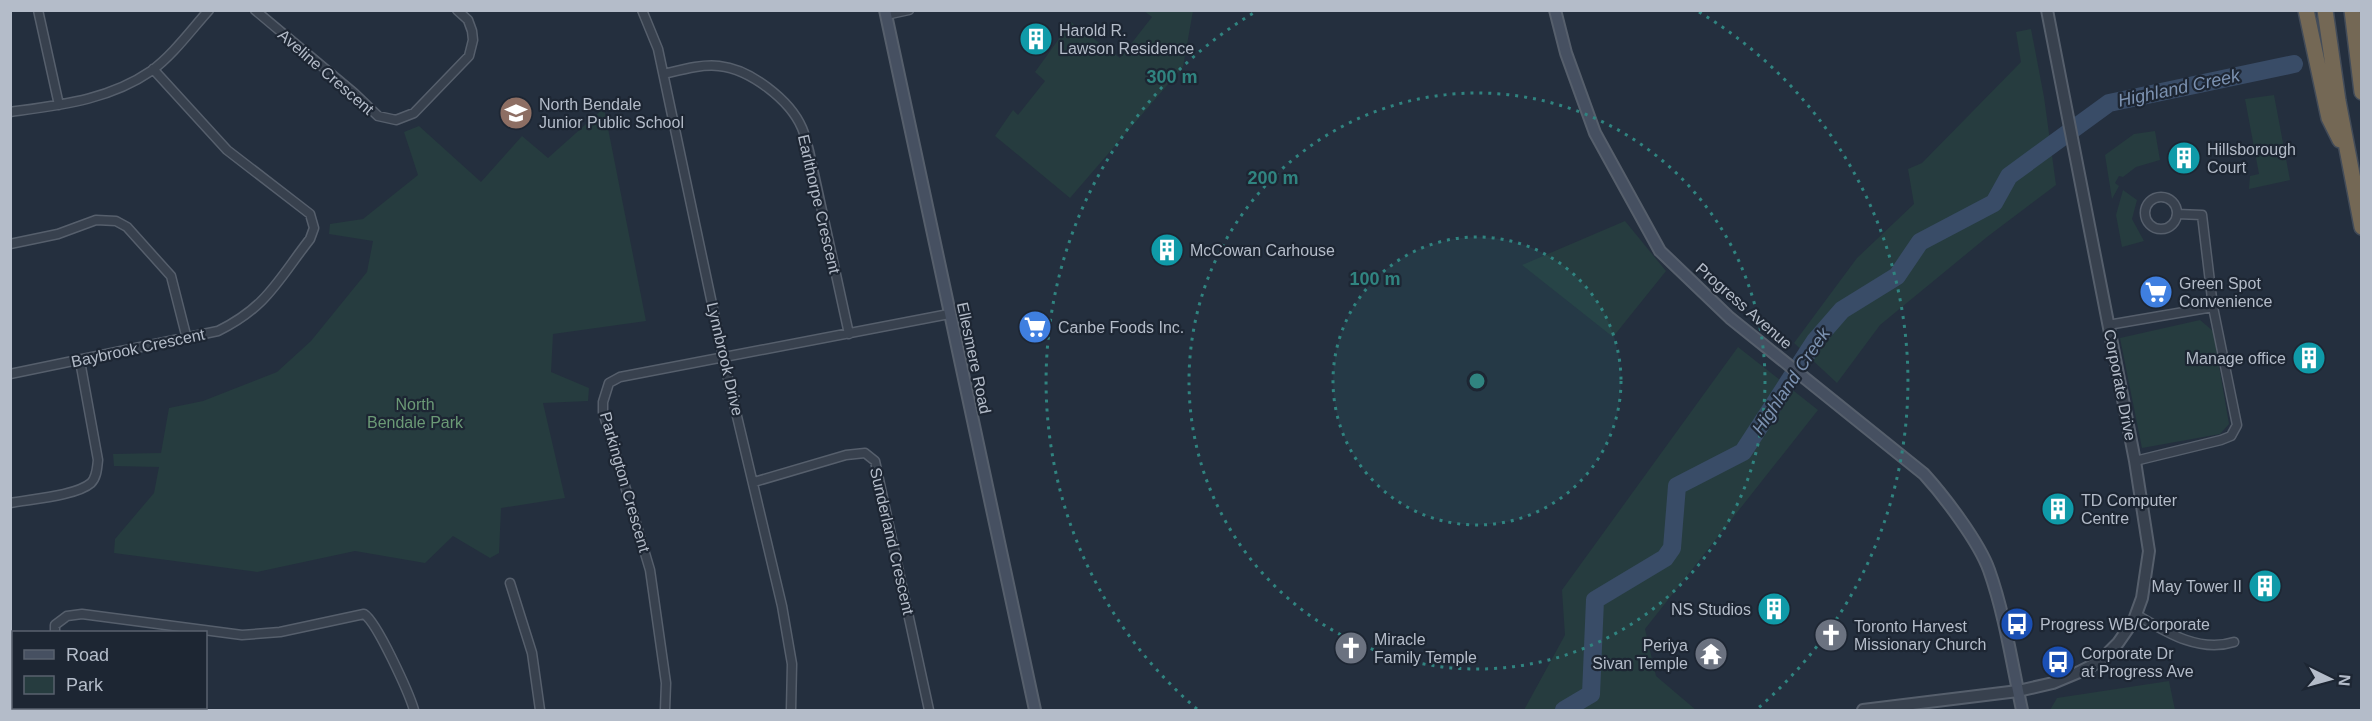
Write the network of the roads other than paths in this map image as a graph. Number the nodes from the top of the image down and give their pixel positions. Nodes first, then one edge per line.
1 (38, 10) edge
2 (209, 10) edge
3 (255, 10) edge
4 (457, 10) edge
5 (642, 10) edge
6 (909, 10) edge
7 (1555, 10) edge
8 (2048, 10) edge
9 (2306, 10) edge
10 (2325, 10) edge
11 (2352, 10) edge
12 (886, 13) edge
13 (153, 69) junction
14 (664, 74) junction
15 (2361, 92) edge
16 (59, 105) junction
17 (10, 112) edge
18 (2348, 156) junction
19 (2177, 214) dead end
20 (2361, 227) edge
21 (10, 244) edge
22 (2213, 307) junction
23 (949, 314) junction
24 (2108, 325) junction
25 (849, 334) junction
26 (187, 339) junction
27 (724, 359) junction
28 (80, 361) junction
29 (10, 374) edge
30 (2135, 461) junction
31 (754, 482) junction
32 (10, 503) edge
33 (510, 583) dead end
34 (2137, 615) junction
35 (55, 631) edge
36 (2234, 642) dead end
37 (2018, 691) junction
38 (414, 711) edge
39 (540, 711) edge
40 (665, 711) edge
41 (791, 711) edge
42 (929, 711) edge
43 (1035, 711) edge
44 (1863, 711) edge
45 (2022, 711) edge

1 - 16 street
2 - 13 street
3 - 4 street, Aveline Crescent
5 - 14 street, Lynnbrook Drive
6 - 12 street
7 - 37 main road, Progress Avenue
8 - 24 street, Corporate Drive
9 - 18 highway
10 - 18 highway
11 - 15 highway
12 - 23 main road, Ellesmere Road
13 - 16 street
13 - 26 street, Baybrook Crescent
14 - 25 street, Earlthorpe Crescent
14 - 27 street, Lynnbrook Drive
16 - 17 street
18 - 20 highway
19 - 22 street
21 - 26 street
22 - 24 street
22 - 30 street
23 - 25 street, Parkington Crescent
23 - 43 main road, Ellesmere Road
24 - 30 street, Corporate Drive
25 - 27 street, Parkington Crescent
26 - 28 street, Baybrook Crescent
27 - 31 street, Lynnbrook Drive
27 - 40 street, Parkington Crescent
28 - 29 street, Baybrook Crescent
28 - 32 street
30 - 34 street, Corporate Drive
31 - 41 street, Lynnbrook Drive
31 - 42 street, Sunderland Crescent
33 - 39 street
34 - 36 street
34 - 37 street, Corporate Drive
35 - 38 street
37 - 44 street, Corporate Drive
37 - 45 main road, Progress Avenue

